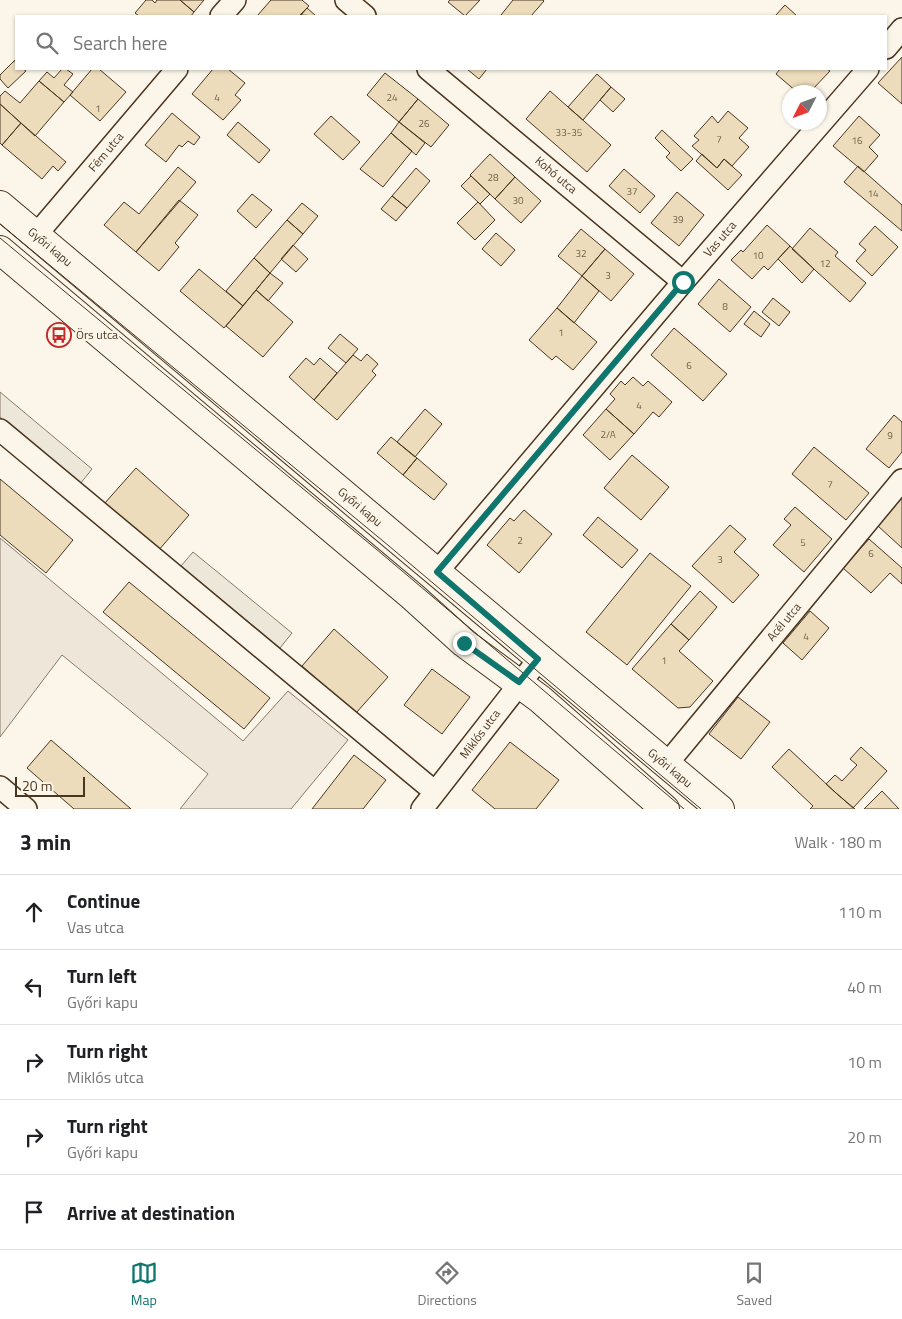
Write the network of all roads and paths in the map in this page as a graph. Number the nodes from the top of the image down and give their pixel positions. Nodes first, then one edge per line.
1 (235, 0) edge
2 (346, 0) edge
3 (222, 15) edge
4 (364, 15) edge
5 (902, 29) edge
6 (887, 47) edge
7 (176, 70) edge
8 (429, 70) edge
9 (867, 70) edge
10 (0, 205) edge
11 (36, 235) junction
12 (0, 250) edge
13 (683, 282) junction
14 (0, 430) edge
15 (902, 480) edge
16 (437, 572) junction
17 (538, 659) junction
18 (519, 682) junction
19 (666, 765) junction
20 (0, 787) edge
21 (435, 792) junction
22 (26, 809) edge
23 (422, 809) edge
24 (665, 809) edge
25 (720, 809) edge

1 - 3 street
2 - 4 street
5 - 6 street
7 - 11 street, Fém utca
8 - 13 street, Kohó utca
9 - 13 street, Vas utca
10 - 11 street, Győri kapu
11 - 16 street, Győri kapu
12 - 18 street
13 - 16 street, Vas utca
14 - 21 street
15 - 19 street, Acél utca
16 - 17 street, Győri kapu
17 - 18 street, Miklós utca
17 - 19 street, Győri kapu
18 - 21 street, Miklós utca
18 - 24 street
19 - 25 street, Győri kapu
20 - 22 street
21 - 23 street, Miklós utca

